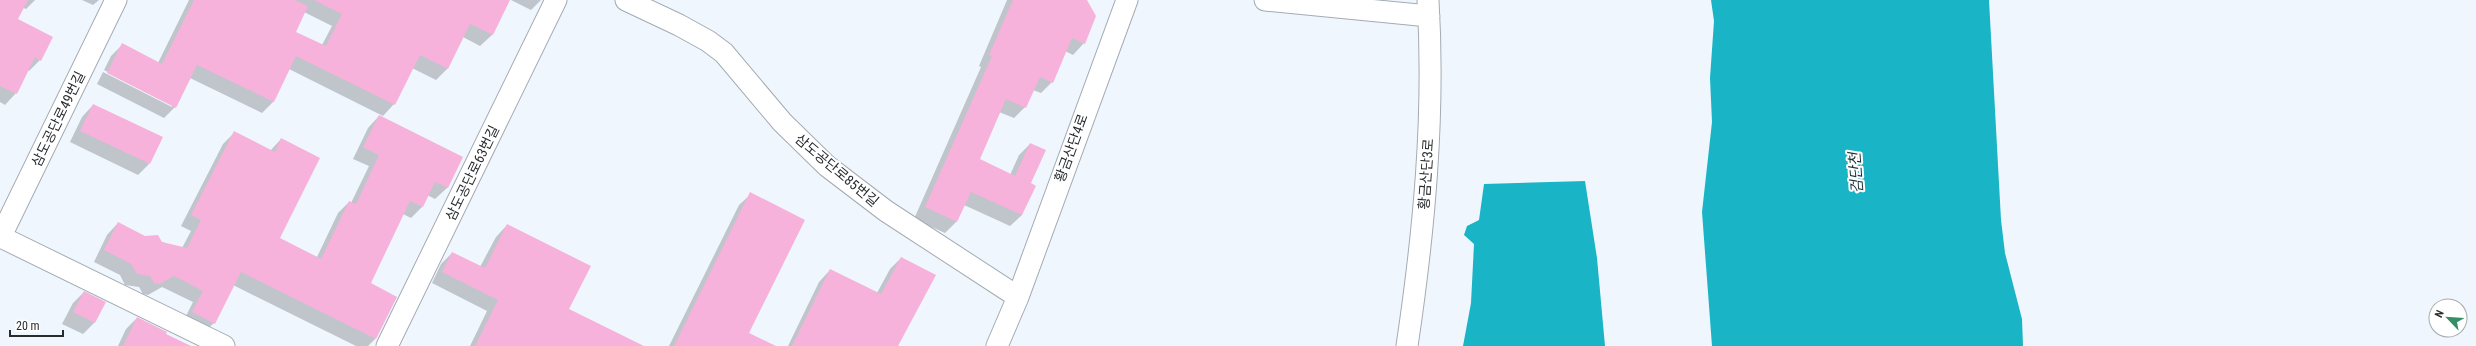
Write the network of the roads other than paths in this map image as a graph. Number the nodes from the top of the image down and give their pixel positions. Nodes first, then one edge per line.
1 (116, 0) edge
2 (556, 0) edge
3 (626, 0) edge
4 (1128, 0) edge
5 (1265, 0) edge
6 (1429, 8) edge
7 (0, 237) edge
8 (1018, 297) junction
9 (224, 346) edge
10 (387, 346) edge
11 (997, 346) edge
12 (1407, 346) edge

1 - 7 street, 삼도공단로49번길
2 - 10 street, 삼도공단로63번길
3 - 8 street, 삼도공단로85번길
4 - 8 street, 황금산단4로
5 - 6 street
6 - 12 street, 황금산단3로
7 - 9 street
8 - 11 street

